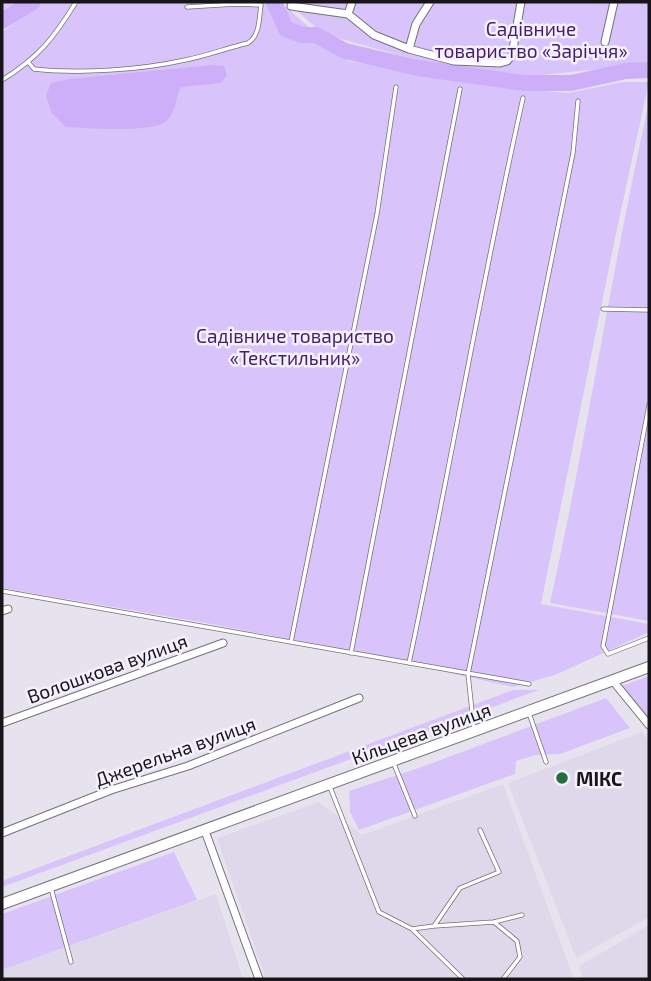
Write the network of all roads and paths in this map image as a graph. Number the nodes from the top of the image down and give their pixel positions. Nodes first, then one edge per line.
1 (76, 2) edge
2 (352, 2) edge
3 (430, 2) edge
4 (521, 2) edge
5 (614, 2) edge
6 (291, 6) dead end
7 (187, 7) dead end
8 (348, 14) junction
9 (605, 42) dead end
10 (409, 49) junction
11 (29, 64) junction
12 (2, 80) edge
13 (396, 86) dead end
14 (460, 89) dead end
15 (523, 98) dead end
16 (579, 101) dead end
17 (603, 309) dead end
18 (649, 310) edge
19 (649, 405) edge
20 (2, 591) edge
21 (649, 638) edge
22 (291, 642) junction
23 (223, 643) dead end
24 (351, 653) junction
25 (409, 663) junction
26 (649, 667) edge
27 (468, 674) junction
28 (613, 681) junction
29 (529, 684) dead end
30 (359, 698) dead end
31 (528, 711) junction
32 (2, 723) edge
33 (649, 725) edge
34 (474, 732) junction
35 (393, 762) junction
36 (546, 762) dead end
37 (329, 786) junction
38 (415, 816) dead end
39 (480, 830) dead end
40 (205, 831) junction
41 (2, 833) edge
42 (51, 886) junction
43 (2, 904) edge
44 (522, 915) dead end
45 (494, 922) junction
46 (434, 926) junction
47 (412, 929) junction
48 (71, 962) dead end
49 (259, 979) edge
50 (463, 979) edge
51 (503, 979) edge

1 - 11 lane
2 - 8 street
3 - 10 street
4 - 10 street
5 - 9 street
6 - 8 street
7 - 11 lane
8 - 10 street
11 - 12 lane
13 - 22 lane
14 - 24 lane
15 - 25 lane
16 - 27 lane
17 - 18 lane
19 - 21 lane
20 - 22 lane
22 - 24 lane
23 - 32 street, Волошкова вулиця
24 - 25 lane
25 - 27 lane
26 - 28 main road, Кільцева вулиця
27 - 29 lane
27 - 34 lane
28 - 31 main road, Кільцева вулиця
28 - 33 street
30 - 41 street, Джерельна вулиця
31 - 34 main road, Кільцева вулиця
31 - 36 lane
34 - 35 main road, Кільцева вулиця
35 - 37 main road, Кільцева вулиця
35 - 38 lane
37 - 40 main road, Кільцева вулиця
37 - 47 lane
39 - 46 lane
40 - 42 main road, Кільцева вулиця
40 - 49 street
42 - 43 main road, Кільцева вулиця
42 - 48 lane
44 - 45 lane
45 - 46 lane
45 - 51 lane
46 - 47 lane
47 - 50 lane

